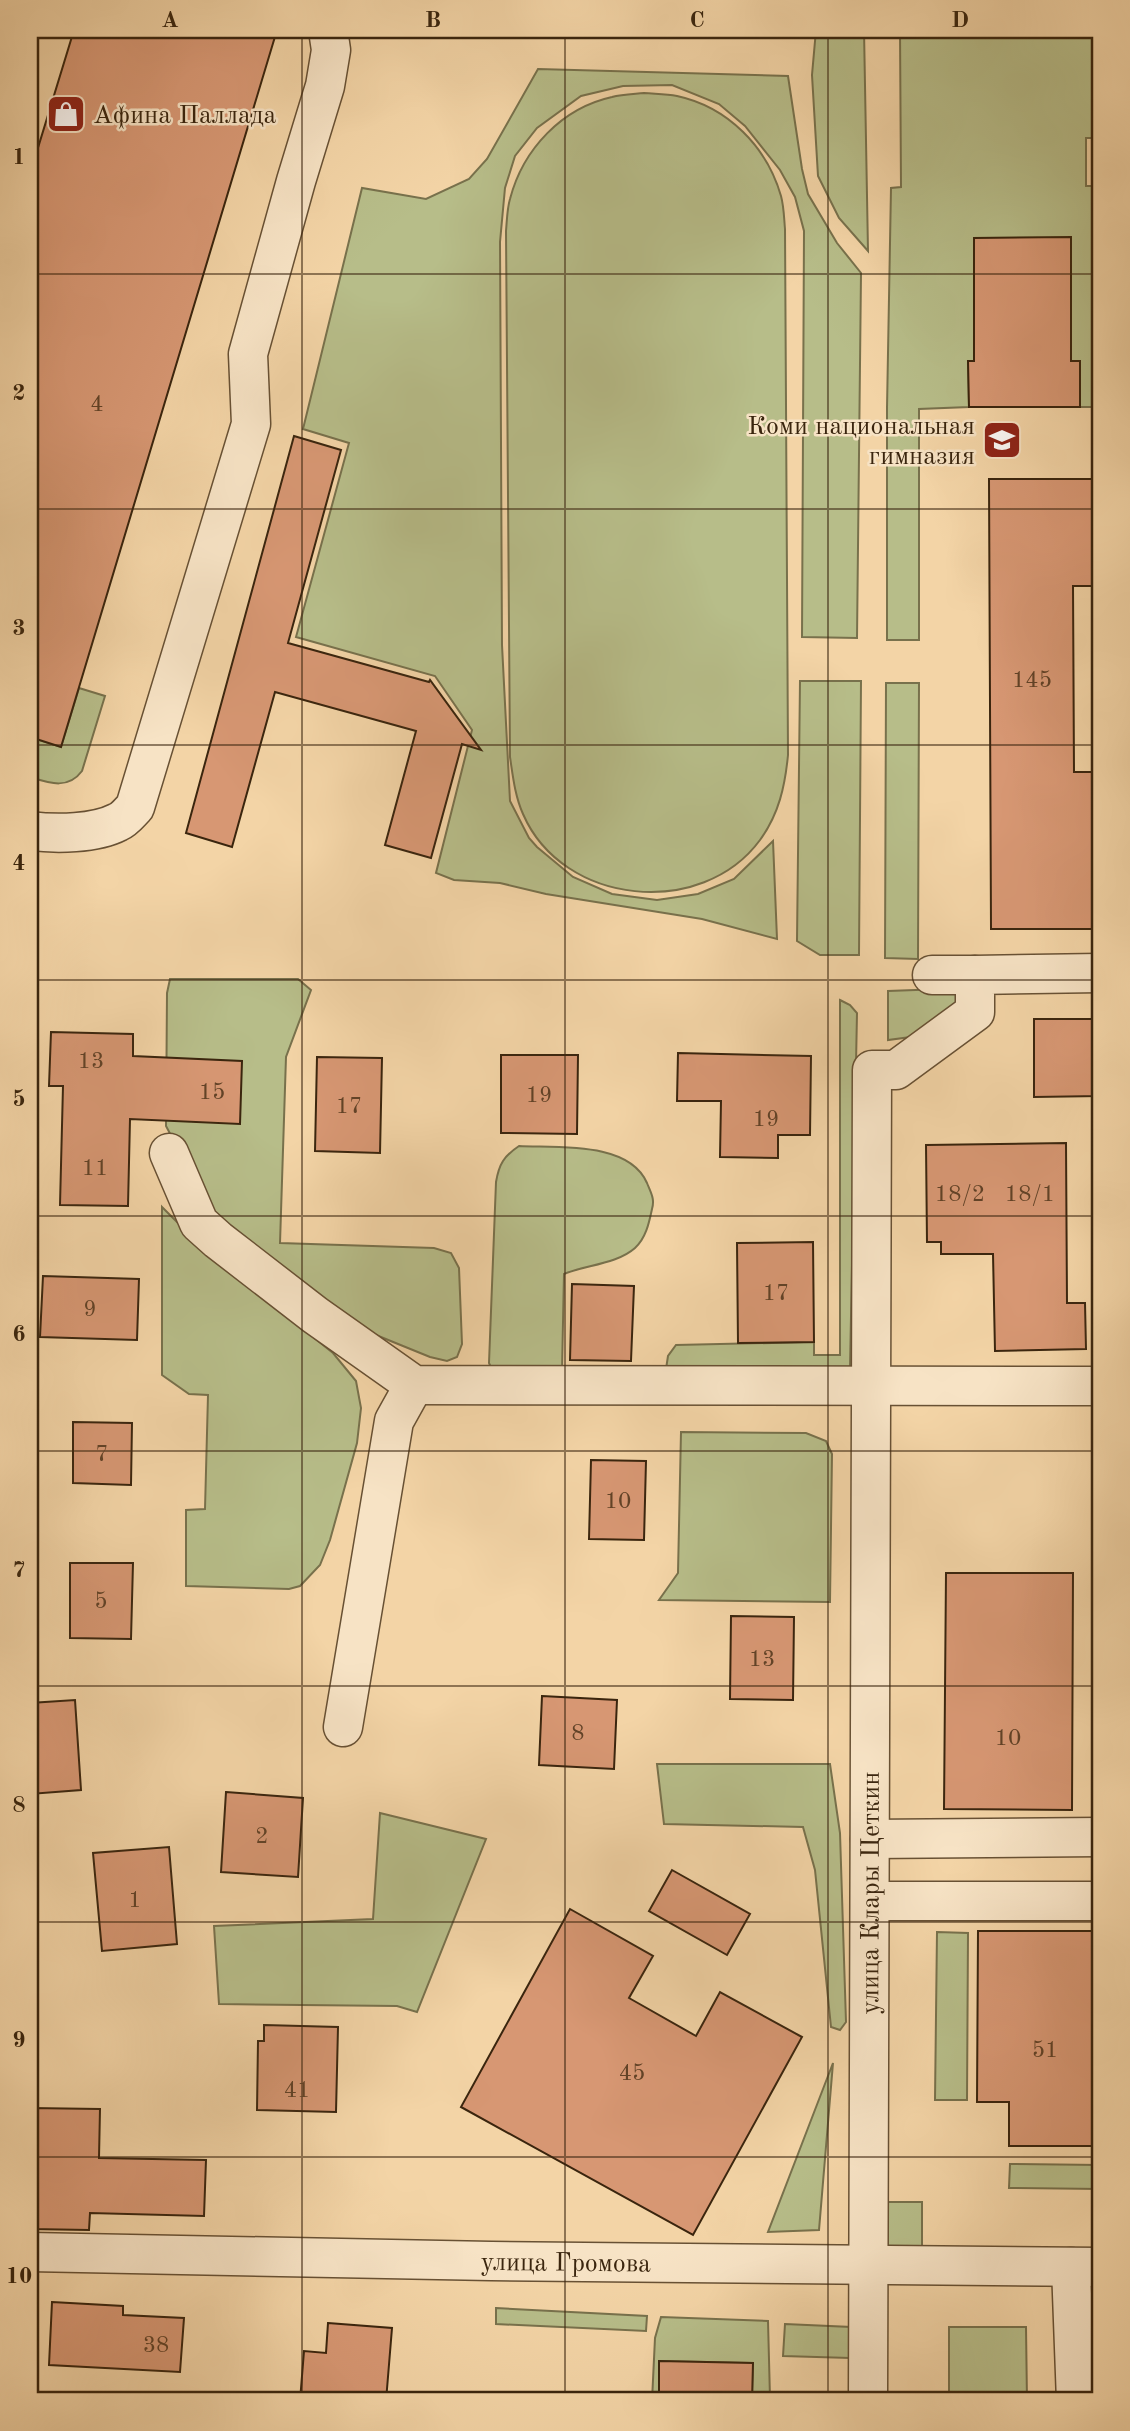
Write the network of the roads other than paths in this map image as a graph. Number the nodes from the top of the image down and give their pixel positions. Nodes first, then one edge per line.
1 (328, 30) edge
2 (30, 831) edge
3 (1100, 974) edge
4 (932, 975) dead end
5 (975, 975) junction
6 (169, 1153) dead end
7 (414, 1385) junction
8 (871, 1386) junction
9 (1100, 1386) edge
10 (343, 1727) dead end
11 (1100, 1837) edge
12 (870, 1839) junction
13 (870, 1901) junction
14 (1100, 1901) edge
15 (30, 2252) edge
16 (869, 2265) junction
17 (1086, 2267) edge
18 (868, 2401) edge
19 (1076, 2401) edge

1 - 2 street
3 - 5 street
4 - 5 street
5 - 8 street, улица Клары Цеткин
6 - 7 street
7 - 8 street
7 - 10 street
8 - 9 street
8 - 12 street, улица Клары Цеткин
11 - 12 street
12 - 13 street, улица Клары Цеткин
13 - 14 street
13 - 16 street, улица Клары Цеткин
15 - 16 street, улица Громова
16 - 17 street, улица Громова
16 - 18 street, улица Клары Цеткин
17 - 19 street

